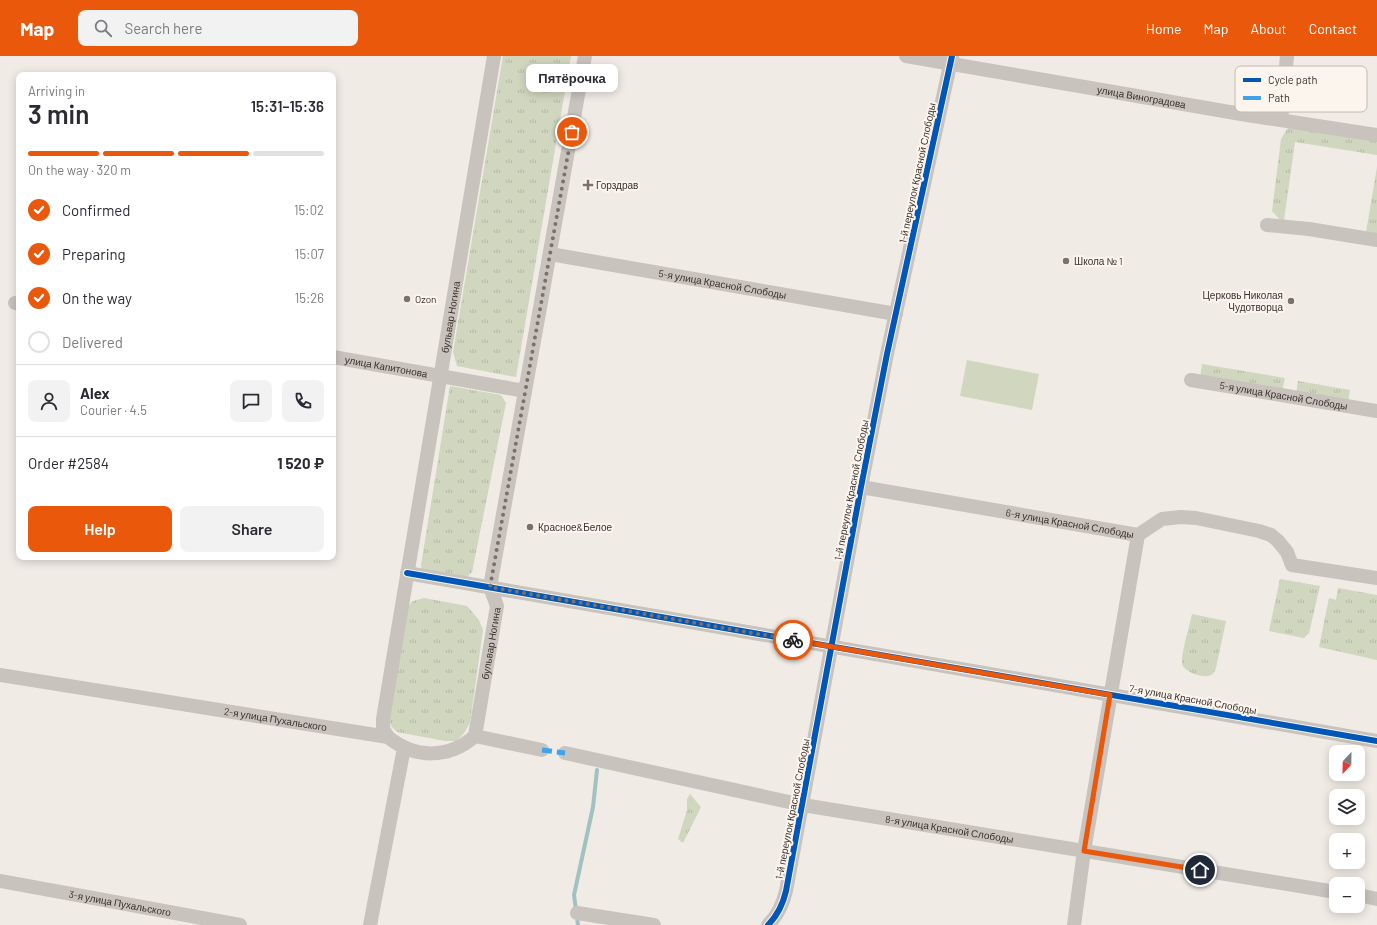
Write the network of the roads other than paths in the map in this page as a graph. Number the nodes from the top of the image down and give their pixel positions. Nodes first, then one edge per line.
1 (494, 56) edge
2 (585, 56) edge
3 (906, 56) edge
4 (1287, 56) edge
5 (951, 60) edge
6 (1286, 66) edge
7 (1282, 112) edge
8 (1281, 120) junction
9 (1377, 135) edge
10 (1267, 225) dead end
11 (1377, 240) edge
12 (550, 254) junction
13 (896, 314) junction
14 (336, 358) edge
15 (440, 375) junction
16 (1191, 380) dead end
17 (525, 391) junction
18 (1377, 412) edge
19 (861, 487) junction
20 (1138, 535) junction
21 (407, 573) junction
22 (1377, 578) edge
23 (490, 587) junction
24 (831, 646) junction
25 (0, 675) edge
26 (1110, 695) junction
27 (475, 736) junction
28 (388, 737) junction
29 (1377, 741) edge
30 (404, 748) junction
31 (542, 750) dead end
32 (565, 753) dead end
33 (803, 805) junction
34 (1084, 851) junction
35 (0, 882) edge
36 (1329, 891) edge
37 (1365, 896) edge
38 (1377, 898) edge
39 (577, 913) dead end
40 (240, 925) edge
41 (370, 925) edge
42 (654, 925) edge
43 (768, 925) edge
44 (1074, 925) edge

1 - 15 street, бульвар Ногина
2 - 12 street
3 - 5 street, улица Виноградова
4 - 6 street
5 - 8 street, улица Виноградова
5 - 13 street, 1-й переулок Красной Слободы
7 - 8 street
8 - 9 street, улица Виноградова
10 - 11 street
12 - 13 street, 5-я улица Красной Слободы
12 - 17 street
13 - 19 street, 1-й переулок Красной Слободы
14 - 15 street, улица Капитонова
15 - 17 street, улица Капитонова
15 - 21 street, бульвар Ногина
16 - 18 street, 5-я улица Красной Слободы
17 - 23 street
19 - 20 street, 6-я улица Красной Слободы
19 - 24 street, 1-й переулок Красной Слободы
20 - 22 street, 6-я улица Красной Слободы
20 - 26 street
21 - 23 street, 7-я улица Красной Слободы
21 - 28 street, бульвар Ногина
23 - 24 street, 7-я улица Красной Слободы
23 - 27 street, бульвар Ногина
24 - 26 street, 7-я улица Красной Слободы
24 - 33 street, 1-й переулок Красной Слободы
25 - 28 street, 2-я улица Пухальского
26 - 29 street, 7-я улица Красной Слободы
26 - 34 street
27 - 30 street, 2-я улица Пухальского
27 - 31 street
28 - 30 street, 2-я улица Пухальского
30 - 41 street
32 - 33 street, 8-я улица Красной Слободы
33 - 34 street, 8-я улица Красной Слободы
33 - 43 street, 1-й переулок Красной Слободы
34 - 36 street, 8-я улица Красной Слободы
34 - 44 street
35 - 40 street, 3-я улица Пухальского
37 - 38 street
39 - 42 street

